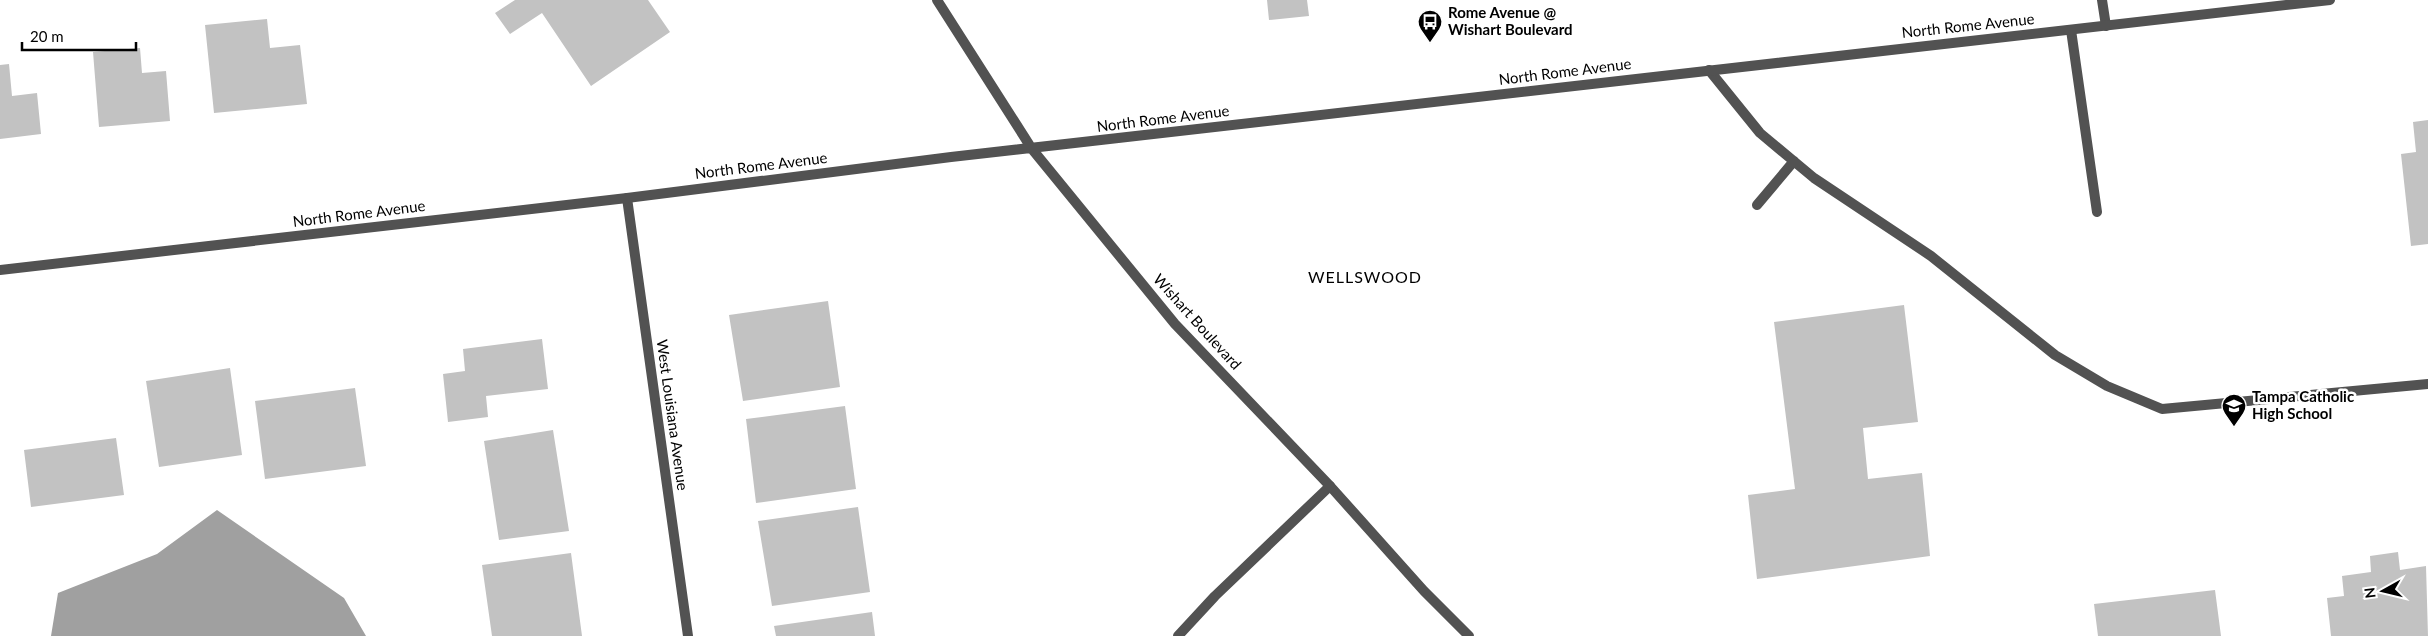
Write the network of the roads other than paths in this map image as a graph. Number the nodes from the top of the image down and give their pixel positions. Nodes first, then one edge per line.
1 (936, 0) edge
2 (2102, 0) edge
3 (2330, 0) edge
4 (2106, 26) junction
5 (2071, 30) junction
6 (1709, 70) junction
7 (1032, 149) junction
8 (1794, 161) junction
9 (627, 198) junction
10 (1757, 205) dead end
11 (2097, 212) dead end
12 (0, 270) edge
13 (2428, 384) edge
14 (1330, 486) junction
15 (688, 636) edge
16 (1178, 636) edge
17 (1469, 636) edge

1 - 7 street, Wishart Boulevard
2 - 4 street
3 - 4 street, North Rome Avenue
4 - 5 street, North Rome Avenue
5 - 6 street, North Rome Avenue
5 - 11 street
6 - 7 street, North Rome Avenue
6 - 8 street
7 - 9 street, North Rome Avenue
7 - 14 street, Wishart Boulevard
8 - 10 street
8 - 13 street
9 - 12 street, North Rome Avenue
9 - 15 street, West Louisiana Avenue
14 - 16 street
14 - 17 street, Wishart Boulevard

